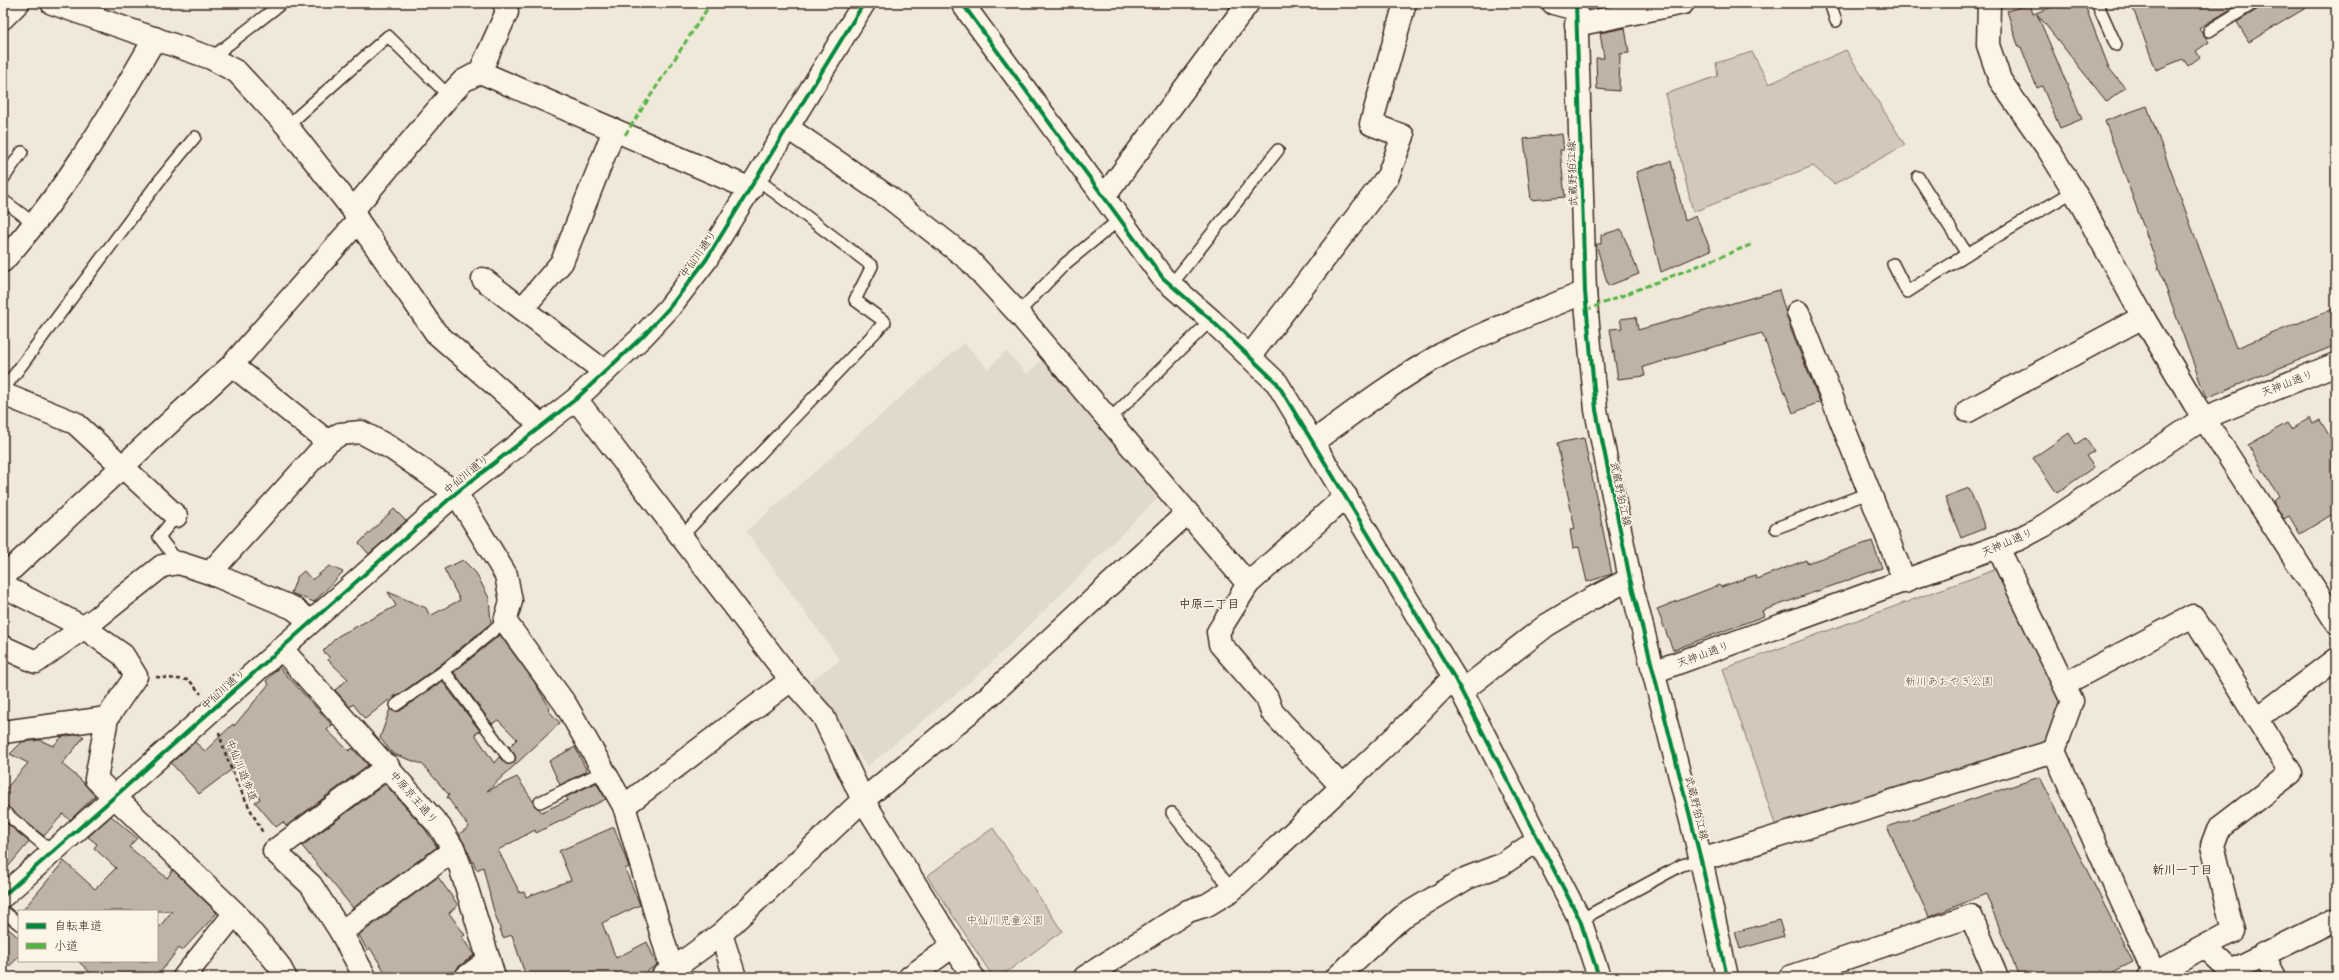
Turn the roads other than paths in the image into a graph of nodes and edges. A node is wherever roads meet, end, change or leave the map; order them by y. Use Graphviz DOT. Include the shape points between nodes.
graph roads {
  1 [pos="18,3"];
  2 [pos="52,3"];
  3 [pos="282,3"];
  4 [pos="504,3"];
  5 [pos="864,3"];
  6 [pos="962,3"];
  7 [pos="1248,3"];
  8 [pos="1405,3"];
  9 [pos="1553,3"];
  10 [pos="1683,3"];
  11 [pos="1830,3"];
  12 [pos="2097,3"];
  13 [pos="2254,3"];
  14 [pos="1993,4"];
  15 [pos="1576,13"];
  16 [pos="3,18"];
  17 [pos="1836,21"];
  18 [pos="2209,31"];
  19 [pos="155,38"];
  20 [pos="2116,45"];
  21 [pos="211,58"];
  22 [pos="480,72"];
  23 [pos="449,96"];
  24 [pos="287,126"];
  25 [pos="788,128"];
  26 [pos="614,130"];
  27 [pos="195,137"];
  28 [pos="1278,150"];
  29 [pos="22,152"];
  30 [pos="1918,177"];
  31 [pos="3,179"];
  32 [pos="754,184"];
  33 [pos="2074,191"];
  34 [pos="1104,197"];
  35 [pos="3,200"];
  36 [pos="356,216"];
  37 [pos="1120,219"];
  38 [pos="36,225"];
  39 [pos="1967,254"];
  40 [pos="3,261"];
  41 [pos="1893,264"];
  42 [pos="483,280"];
  43 [pos="1171,285"];
  44 [pos="1585,292"];
  45 [pos="523,308"];
  46 [pos="1798,312"];
  47 [pos="1018,313"];
  48 [pos="2143,317"];
  49 [pos="1210,320"];
  50 [pos="1250,356"];
  51 [pos="232,364"];
  52 [pos="2336,364"];
  53 [pos="605,372"];
  54 [pos="3,390"];
  55 [pos="3,394"];
  56 [pos="576,399"];
  57 [pos="1968,411"];
  58 [pos="2204,418"];
  59 [pos="1109,420"];
  60 [pos="542,426"];
  61 [pos="328,442"];
  62 [pos="1313,442"];
  63 [pos="122,467"];
  64 [pos="1871,492"];
  65 [pos="456,493"];
  66 [pos="1346,496"];
  67 [pos="1187,513"];
  68 [pos="176,516"];
  69 [pos="1776,528"];
  70 [pos="681,537"];
  71 [pos="1998,548"];
  72 [pos="179,563"];
  73 [pos="210,573"];
  74 [pos="3,577"];
  75 [pos="1630,579"];
  76 [pos="1905,582"];
  77 [pos="1248,584"];
  78 [pos="3,586"];
  79 [pos="310,621"];
  80 [pos="504,621"];
  81 [pos="2336,622"];
  82 [pos="83,627"];
  83 [pos="3,647"];
  84 [pos="281,648"];
  85 [pos="2336,659"];
  86 [pos="444,671"];
  87 [pos="1654,672"];
  88 [pos="791,680"];
  89 [pos="1458,684"];
  90 [pos="2064,684"];
  91 [pos="396,705"];
  92 [pos="107,718"];
  93 [pos="2257,719"];
  94 [pos="3,732"];
  95 [pos="2054,751"];
  96 [pos="509,758"];
  97 [pos="388,766"];
  98 [pos="604,771"];
  99 [pos="1342,787"];
  100 [pos="114,798"];
  101 [pos="863,800"];
  102 [pos="540,802"];
  103 [pos="624,806"];
  104 [pos="3,811"];
  105 [pos="1172,813"];
  106 [pos="1538,840"];
  107 [pos="454,850"];
  108 [pos="52,852"];
  109 [pos="1701,860"];
  110 [pos="1232,890"];
  111 [pos="3,896"];
  112 [pos="3,911"];
  113 [pos="235,913"];
  114 [pos="2336,919"];
  115 [pos="1580,920"];
  116 [pos="18,923"];
  117 [pos="341,932"];
  118 [pos="722,934"];
  119 [pos="953,946"];
  120 [pos="2205,947"];
  121 [pos="2262,954"];
  122 [pos="491,969"];
  123 [pos="667,974"];
  124 [pos="2151,975"];
  125 [pos="184,977"];
  126 [pos="285,977"];
  127 [pos="365,977"];
  128 [pos="466,977"];
  129 [pos="736,977"];
  130 [pos="910,977"];
  131 [pos="973,977"];
  132 [pos="1085,977"];
  133 [pos="1337,977"];
  134 [pos="1599,977"];
  135 [pos="1726,977"];
  136 [pos="1790,977"];
  137 [pos="1997,977"];
  138 [pos="2275,977"];
  1 -- 16 [label="street"];
  2 -- 19 [label="street"];
  3 -- 21 [label="lane"];
  4 -- 22 [label="street" via="507,12"];
  5 -- 25 [label="street, 中仙川通り"];
  6 -- 34 [label="street"];
  7 -- 34 [label="street"];
  8 -- 50 [label="street" via="1371,124 1403,136 1388,176"];
  9 -- 15 [label="street"];
  10 -- 15 [label="street"];
  11 -- 17 [label="lane"];
  12 -- 20 [label="lane"];
  13 -- 18 [label="lane"];
  14 -- 33 [label="street" via="1988,45 2000,80"];
  15 -- 44 [label="street, 武蔵野狛江線"];
  19 -- 21 [label="street"];
  19 -- 38 [label="street" via="88,149"];
  21 -- 24 [label="street" via="237,72"];
  22 -- 23 [label="street" via="463,81"];
  22 -- 26 [label="street"];
  23 -- 24 [label="lane" via="388,36"];
  23 -- 36 [label="street"];
  24 -- 36 [label="street"];
  25 -- 32 [label="street, 中仙川通り"];
  25 -- 47 [label="street" via="890,198 968,260"];
  26 -- 32 [label="street"];
  26 -- 45 [label="street" via="562,262"];
  27 -- 54 [label="lane"];
  28 -- 43 [label="lane"];
  29 -- 31 [label="lane"];
  30 -- 39 [label="lane"];
  32 -- 53 [label="street, 中仙川通り" via="706,260 669,308"];
  32 -- 70 [label="lane" via="872,266 855,300 885,322"];
  33 -- 39 [label="lane"];
  33 -- 48 [label="street"];
  34 -- 37 [label="street"];
  35 -- 38 [label="lane"];
  36 -- 51 [label="street"];
  36 -- 60 [label="street" via="436,333"];
  37 -- 43 [label="street" via="1163,278"];
  37 -- 47 [label="lane" via="1065,264"];
  38 -- 40 [label="street"];
  39 -- 41 [label="lane" via="1907,292"];
  42 -- 45 [label="street"];
  43 -- 49 [label="street"];
  44 -- 62 [label="street" via="1492,330 1442,355 1391,386"];
  44 -- 75 [label="street, 武蔵野狛江線" via="1596,410"];
  45 -- 53 [label="street"];
  46 -- 64 [label="street"];
  47 -- 59 [label="street"];
  48 -- 57 [label="street"];
  48 -- 58 [label="street"];
  49 -- 50 [label="street"];
  49 -- 59 [label="lane"];
  50 -- 62 [label="street" via="1277,383"];
  51 -- 61 [label="street"];
  51 -- 63 [label="street"];
  52 -- 58 [label="street, 天神山通り"];
  53 -- 56 [label="street, 中仙川通り"];
  55 -- 63 [label="street" via="75,423"];
  56 -- 60 [label="street, 中仙川通り"];
  56 -- 70 [label="street"];
  58 -- 71 [label="street, 天神山通り" via="2046,525"];
  58 -- 81 [label="street"];
  59 -- 67 [label="street"];
  60 -- 65 [label="street, 中仙川通り"];
  61 -- 65 [label="street" via="340,434 361,432 391,448"];
  61 -- 73 [label="street"];
  62 -- 66 [label="street"];
  63 -- 68 [label="street"];
  63 -- 74 [label="street"];
  64 -- 69 [label="lane"];
  64 -- 76 [label="street"];
  65 -- 79 [label="street, 中仙川通り"];
  65 -- 80 [label="street" via="506,575 511,601"];
  66 -- 77 [label="street"];
  66 -- 89 [label="street"];
  67 -- 77 [label="street"];
  67 -- 101 [label="street" via="987,698"];
  68 -- 72 [label="lane" via="159,538"];
  70 -- 88 [label="street"];
  71 -- 76 [label="street, 天神山通り"];
  71 -- 90 [label="street"];
  72 -- 73 [label="street"];
  72 -- 82 [label="street" via="162,566 98,618"];
  73 -- 79 [label="street" via="293,608"];
  75 -- 87 [label="street, 武蔵野狛江線"];
  75 -- 89 [label="street" via="1547,625"];
  76 -- 87 [label="street, 天神山通り"];
  77 -- 99 [label="street" via="1218,632 1220,644 1267,698 1272,712"];
  78 -- 82 [label="street"];
  79 -- 84 [label="street, 中仙川通り"];
  80 -- 86 [label="lane"];
  80 -- 98 [label="street" via="566,705"];
  82 -- 83 [label="street" via="36,662"];
  82 -- 92 [label="street" via="123,655 136,676"];
  84 -- 97 [label="street, 中原京王通り"];
  84 -- 100 [label="street, 中仙川通り"];
  85 -- 93 [label="street"];
  86 -- 91 [label="lane"];
  86 -- 96 [label="lane"];
  87 -- 109 [label="street, 武蔵野狛江線"];
  88 -- 101 [label="street" via="823,716"];
  88 -- 103 [label="street"];
  89 -- 99 [label="street" via="1398,734"];
  89 -- 106 [label="street"];
  90 -- 93 [label="street" via="2193,616"];
  90 -- 95 [label="street" via="2072,701"];
  92 -- 94 [label="street"];
  92 -- 100 [label="street" via="96,779"];
  93 -- 120 [label="street" via="2291,773 2218,829 2212,845 2233,931"];
  95 -- 109 [label="street"];
  95 -- 124 [label="street"];
  97 -- 107 [label="street, 中原京王通り" via="440,827"];
  97 -- 117 [label="street" via="274,851 311,885"];
  98 -- 102 [label="lane"];
  98 -- 103 [label="street"];
  99 -- 110 [label="street"];
  100 -- 108 [label="street, 中仙川通り"];
  100 -- 113 [label="street"];
  101 -- 118 [label="street"];
  101 -- 119 [label="street"];
  103 -- 123 [label="street"];
  104 -- 108 [label="lane"];
  105 -- 110 [label="lane"];
  106 -- 115 [label="street"];
  106 -- 133 [label="street" via="1501,865 1468,878 1402,917"];
  107 -- 117 [label="street"];
  107 -- 122 [label="street, 中原京王通り"];
  108 -- 111 [label="street, 中仙川通り"];
  109 -- 115 [label="lane" via="1682,865"];
  109 -- 135 [label="street, 武蔵野狛江線"];
  110 -- 132 [label="street" via="1208,905 1188,910"];
  112 -- 116 [label="lane"];
  113 -- 125 [label="street"];
  113 -- 126 [label="street" via="278,964"];
  114 -- 121 [label="street"];
  115 -- 134 [label="street"];
  117 -- 127 [label="street"];
  118 -- 123 [label="street"];
  118 -- 129 [label="street"];
  119 -- 130 [label="street"];
  119 -- 131 [label="street"];
  120 -- 121 [label="street" via="2231,971"];
  120 -- 124 [label="street"];
  121 -- 138 [label="street"];
  122 -- 128 [label="street"];
  136 -- 137 [label="street" via="1971,916"];
}
